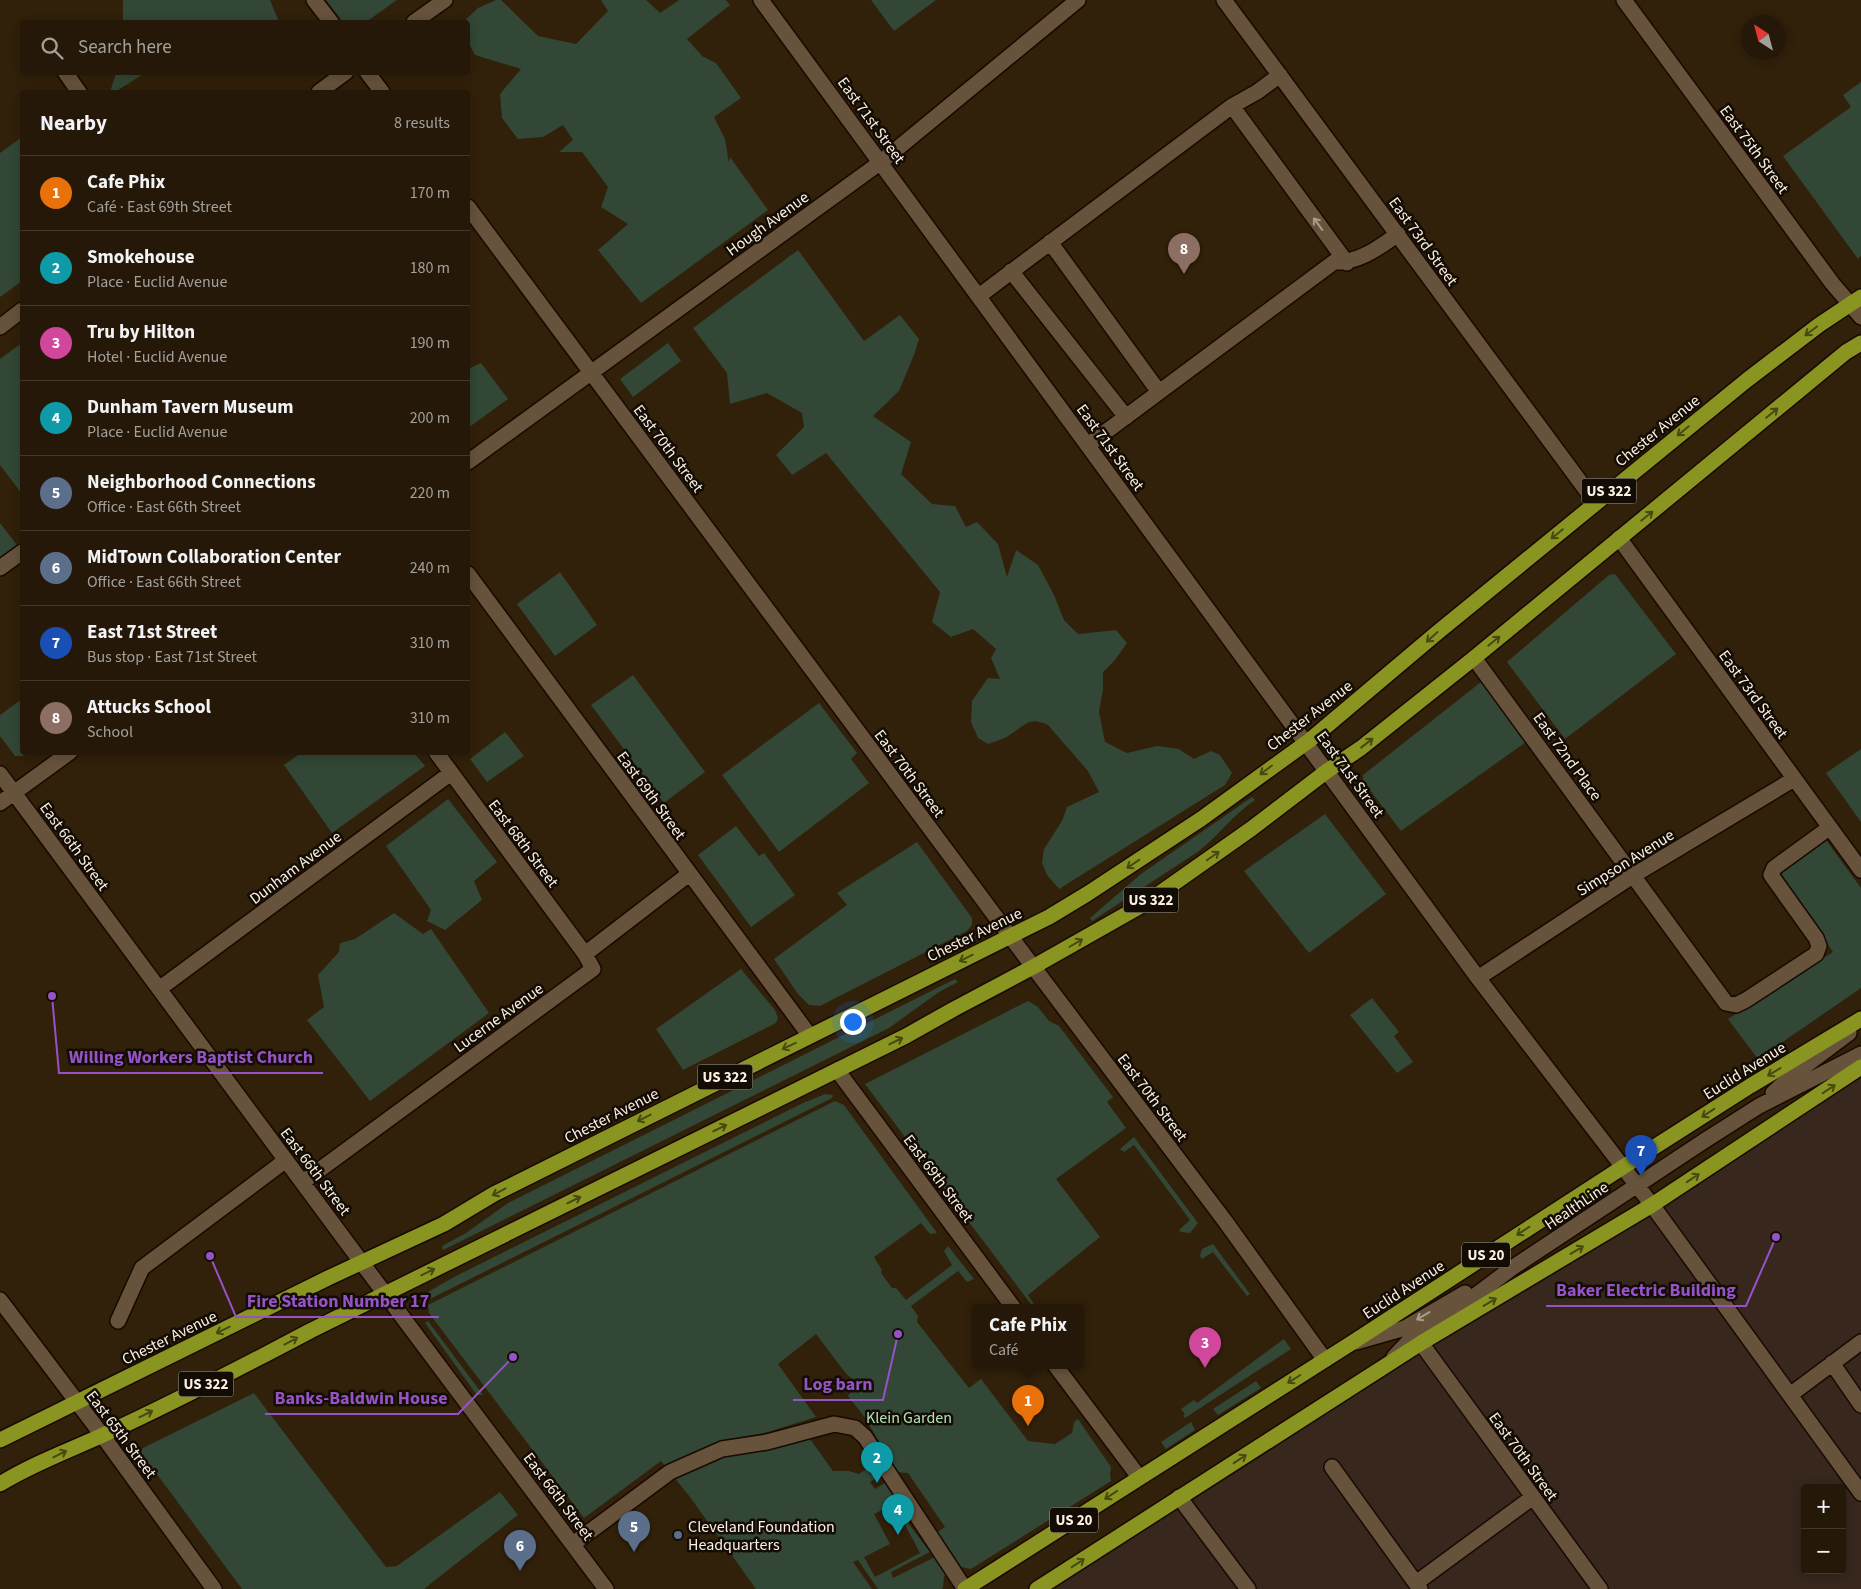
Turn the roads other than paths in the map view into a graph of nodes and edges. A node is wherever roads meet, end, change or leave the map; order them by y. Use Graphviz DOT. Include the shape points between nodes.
graph roads {
  1 [pos="314,0"];
  2 [pos="445,0"];
  3 [pos="761,0"];
  4 [pos="1078,0"];
  5 [pos="1624,0"];
  6 [pos="1228,1"];
  7 [pos="329,20"];
  8 [pos="417,20"];
  9 [pos="67,75"];
  10 [pos="342,75"];
  11 [pos="369,75"];
  12 [pos="1280,75"];
  13 [pos="78,90"];
  14 [pos="322,90"];
  15 [pos="380,90"];
  16 [pos="1232,106"];
  17 [pos="881,162"];
  18 [pos="470,210"];
  19 [pos="1398,234"];
  20 [pos="1050,242"];
  21 [pos="1347,263"];
  22 [pos="1011,271"];
  23 [pos="978,296"];
  24 [pos="1856,301"];
  25 [pos="20,312"];
  26 [pos="1861,317"];
  27 [pos="0,327"];
  28 [pos="1861,343"];
  29 [pos="591,372"];
  30 [pos="1159,392"];
  31 [pos="1126,417"];
  32 [pos="1088,445"];
  33 [pos="470,461"];
  34 [pos="1595,502"];
  35 [pos="1619,538"];
  36 [pos="20,553"];
  37 [pos="0,568"];
  38 [pos="470,577"];
  39 [pos="1474,658"];
  40 [pos="1306,742"];
  41 [pos="66,755"];
  42 [pos="438,755"];
  43 [pos="1327,770"];
  44 [pos="451,773"];
  45 [pos="0,774"];
  46 [pos="1794,779"];
  47 [pos="14,792"];
  48 [pos="0,803"];
  49 [pos="1829,828"];
  50 [pos="1861,870"];
  51 [pos="689,874"];
  52 [pos="1634,875"];
  53 [pos="1010,936"];
  54 [pos="585,954"];
  55 [pos="1034,967"];
  56 [pos="1478,978"];
  57 [pos="159,989"];
  58 [pos="1861,1020"];
  59 [pos="1861,1024"];
  60 [pos="810,1036"];
  61 [pos="1861,1054"];
  62 [pos="1861,1067"];
  63 [pos="837,1070"];
  64 [pos="1759,1106"];
  65 [pos="286,1160"];
  66 [pos="1623,1167"];
  67 [pos="302,1182"];
  68 [pos="1637,1185"];
  69 [pos="1652,1205"];
  70 [pos="362,1264"];
  71 [pos="1512,1268"];
  72 [pos="385,1294"];
  73 [pos="0,1300"];
  74 [pos="1010,1304"];
  75 [pos="118,1320"];
  76 [pos="1861,1342"];
  77 [pos="1421,1343"];
  78 [pos="1350,1344"];
  79 [pos="1325,1360"];
  80 [pos="1832,1363"];
  81 [pos="1388,1364"];
  82 [pos="1058,1369"];
  83 [pos="1790,1395"];
  84 [pos="77,1402"];
  85 [pos="1861,1405"];
  86 [pos="102,1435"];
  87 [pos="0,1440"];
  88 [pos="1332,1467"];
  89 [pos="1140,1477"];
  90 [pos="0,1484"];
  91 [pos="1861,1493"];
  92 [pos="1180,1497"];
  93 [pos="1533,1497"];
  94 [pos="573,1544"];
  95 [pos="1418,1586"];
  96 [pos="214,1589"];
  97 [pos="606,1589"];
  98 [pos="965,1589"];
  99 [pos="1037,1589"];
  100 [pos="1248,1589"];
  101 [pos="1600,1589"];
  1 -- 7 [label="street"];
  2 -- 8 [label="street"];
  3 -- 17 [label="street, East 71st Street"];
  4 -- 17 [label="street, Hough Avenue"];
  5 -- 24 [label="street, East 75th Street" via="1832,283"];
  6 -- 12 [label="street, East 73rd Street"];
  9 -- 13 [label="street"];
  10 -- 14 [label="street"];
  11 -- 15 [label="street"];
  12 -- 16 [label="street"];
  12 -- 19 [label="street, East 73rd Street"];
  16 -- 20 [label="street"];
  21 -- 16 [label="street, one-way"];
  17 -- 23 [label="street, East 71st Street"];
  17 -- 29 [label="street, Hough Avenue"];
  18 -- 29 [label="street, East 70th Street"];
  19 -- 21 [label="street" via="1374,251"];
  19 -- 34 [label="street, East 73rd Street"];
  20 -- 22 [label="street"];
  20 -- 30 [label="street"];
  21 -- 30 [label="street" via="1334,262"];
  22 -- 23 [label="street"];
  22 -- 31 [label="street"];
  23 -- 32 [label="street, East 71st Street"];
  24 -- 26 [label="street, East 75th Street"];
  24 -- 34 [label="main road, Chester Avenue / US 322, one-way" via="1746,380"];
  25 -- 27 [label="street"];
  35 -- 28 [label="main road, US 322, one-way" via="1838,358"];
  29 -- 33 [label="street, Hough Avenue"];
  29 -- 53 [label="street, East 70th Street"];
  30 -- 31 [label="street"];
  31 -- 32 [label="street"];
  32 -- 40 [label="street, East 71st Street"];
  34 -- 40 [label="main road, Chester Avenue / US 322, one-way"];
  39 -- 35 [label="main road, US 322, one-way"];
  35 -- 46 [label="street, East 73rd Street"];
  36 -- 37 [label="street"];
  38 -- 51 [label="street, East 69th Street"];
  43 -- 39 [label="main road, US 322, one-way" via="1361,748"];
  39 -- 52 [label="street, East 72nd Place"];
  40 -- 43 [label="street, East 71st Street"];
  40 -- 53 [label="main road, Chester Avenue / US 322, one-way" via="1117,875 1049,917"];
  41 -- 47 [label="street"];
  42 -- 44 [label="street, East 68th Street"];
  55 -- 43 [label="main road, US 322, one-way" via="1146,904"];
  43 -- 56 [label="street, East 71st Street"];
  44 -- 54 [label="street, East 68th Street"];
  44 -- 57 [label="street, Dunham Avenue"];
  45 -- 47 [label="street, East 66th Street"];
  46 -- 49 [label="street, East 73rd Street"];
  46 -- 52 [label="street, Simpson Avenue"];
  47 -- 48 [label="street"];
  47 -- 57 [label="street, East 66th Street"];
  49 -- 50 [label="street, East 73rd Street"];
  49 -- 52 [label="street, East 72nd Place" via="1774,868 1771,875 1816,938 1819,946 1816,954 1736,1005 1726,1003"];
  51 -- 54 [label="street"];
  51 -- 60 [label="street, East 69th Street"];
  52 -- 56 [label="street, Simpson Avenue"];
  53 -- 55 [label="street, East 70th Street"];
  53 -- 60 [label="main road, Chester Avenue / US 322, one-way"];
  54 -- 67 [label="street, Lucerne Avenue" via="594,969"];
  63 -- 55 [label="main road, US 322, one-way"];
  55 -- 79 [label="street, East 70th Street"];
  56 -- 66 [label="street, East 71st Street"];
  57 -- 65 [label="street, East 66th Street"];
  58 -- 66 [label="main road, Euclid Avenue / US 20, one-way"];
  59 -- 64 [label="street, HealthLine" via="1789,1078"];
  60 -- 70 [label="main road, Chester Avenue / US 322, one-way" via="494,1194 444,1224"];
  61 -- 64 [label="street, HealthLine"];
  69 -- 62 [label="main road, US 20, one-way"];
  72 -- 63 [label="main road, US 322, one-way"];
  63 -- 74 [label="street, East 69th Street"];
  64 -- 68 [label="street, HealthLine"];
  65 -- 67 [label="street, East 66th Street"];
  65 -- 75 [label="street" via="142,1268"];
  66 -- 68 [label="street, East 71st Street"];
  66 -- 78 [label="main road, Euclid Avenue / US 20, one-way"];
  67 -- 70 [label="street, East 66th Street"];
  68 -- 69 [label="street, East 71st Street"];
  68 -- 71 [label="street, HealthLine"];
  77 -- 69 [label="main road, US 20, one-way"];
  69 -- 83 [label="street, East 71st Street"];
  70 -- 72 [label="street, East 66th Street"];
  70 -- 84 [label="main road, Chester Avenue / US 322, one-way"];
  71 -- 78 [label="street, HealthLine, one-way" via="1405,1328"];
  71 -- 81 [label="street, HealthLine" via="1414,1337"];
  86 -- 72 [label="main road, US 322, one-way"];
  72 -- 94 [label="street, East 66th Street"];
  73 -- 84 [label="street, East 65th Street"];
  76 -- 80 [label="street"];
  77 -- 81 [label="main road, US 20"];
  77 -- 93 [label="street, East 70th Street"];
  78 -- 79 [label="main road, Euclid Avenue / US 20"];
  79 -- 89 [label="main road, Euclid Avenue / US 20, one-way"];
  80 -- 83 [label="street"];
  80 -- 85 [label="street"];
  92 -- 81 [label="main road, US 20, one-way"];
  82 -- 89 [label="street"];
  83 -- 91 [label="street, East 71st Street"];
  84 -- 86 [label="street, East 65th Street"];
  84 -- 87 [label="main road, Chester Avenue / US 322"];
  90 -- 86 [label="main road, US 322, one-way"];
  86 -- 96 [label="street, East 65th Street"];
  88 -- 95 [label="street"];
  89 -- 98 [label="main road, Euclid Avenue / US 20, one-way"];
  99 -- 92 [label="main road, US 20, one-way"];
  92 -- 100 [label="street"];
  93 -- 95 [label="street"];
  93 -- 101 [label="street, East 70th Street"];
  94 -- 97 [label="street, East 66th Street"];
  94 -- 98 [label="street" via="670,1472 699,1458 722,1448 767,1442 821,1426 843,1424 855,1428 865,1437"];
}
